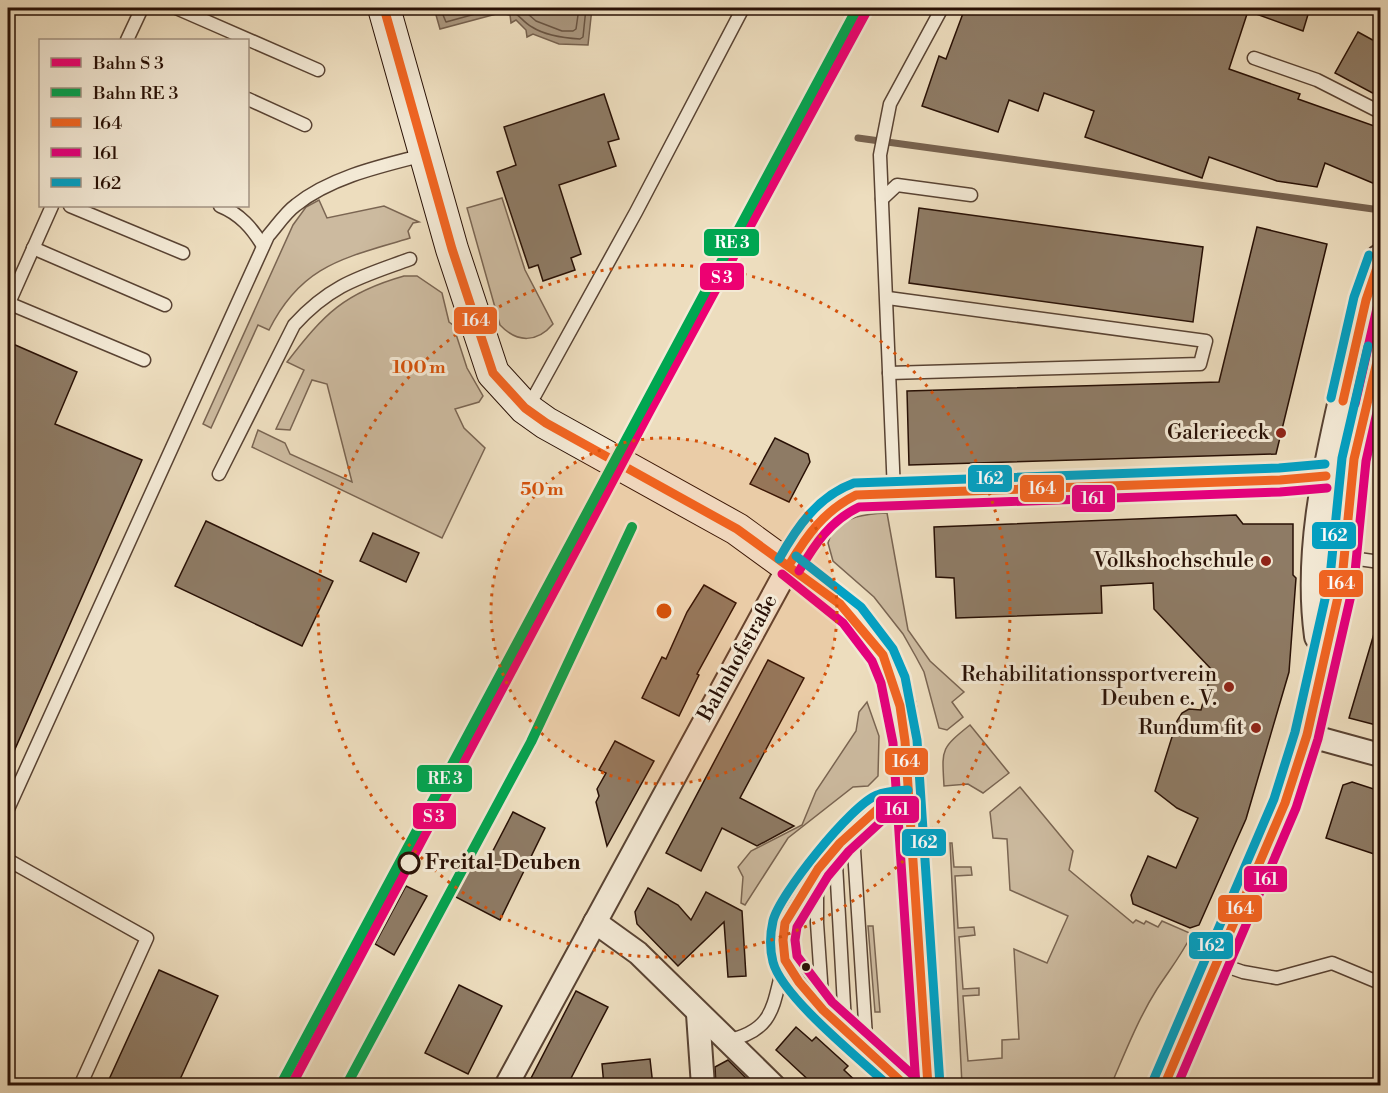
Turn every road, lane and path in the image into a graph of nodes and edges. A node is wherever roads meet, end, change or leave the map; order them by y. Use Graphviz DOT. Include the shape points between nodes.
graph roads {
  1 [pos="142,8"];
  2 [pos="176,8"];
  3 [pos="384,8"];
  4 [pos="743,8"];
  5 [pos="942,8"];
  6 [pos="127,39"];
  7 [pos="247,39"];
  8 [pos="249,40"];
  9 [pos="1254,58"];
  10 [pos="318,70"];
  11 [pos="249,99"];
  12 [pos="1380,112"];
  13 [pos="305,125"];
  14 [pos="425,155"];
  15 [pos="971,195"];
  16 [pos="882,199"];
  17 [pos="52,207"];
  18 [pos="72,207"];
  19 [pos="222,207"];
  20 [pos="263,246"];
  21 [pos="33,248"];
  22 [pos="183,253"];
  23 [pos="410,259"];
  24 [pos="1380,259"];
  25 [pos="888,298"];
  26 [pos="8,304"];
  27 [pos="165,305"];
  28 [pos="1380,349"];
  29 [pos="144,360"];
  30 [pos="889,373"];
  31 [pos="525,408"];
  32 [pos="219,474"];
  33 [pos="1338,479"];
  34 [pos="894,492"];
  35 [pos="1343,557"];
  36 [pos="1380,562"];
  37 [pos="789,565"];
  38 [pos="1323,658"];
  39 [pos="1307,735"];
  40 [pos="1380,755"];
  41 [pos="910,802"];
  42 [pos="8,809"];
  43 [pos="861,824"];
  44 [pos="840,843"];
  45 [pos="8,860"];
  46 [pos="818,869"];
  47 [pos="595,922"];
  48 [pos="785,960"];
  49 [pos="1217,963"];
  50 [pos="1380,984"];
  51 [pos="823,1010"];
  52 [pos="698,1014"];
  53 [pos="852,1036"];
  54 [pos="726,1041"];
  55 [pos="870,1054"];
  56 [pos="80,1086"];
  57 [pos="506,1086"];
  58 [pos="703,1086"];
  59 [pos="774,1086"];
  60 [pos="907,1086"];
  61 [pos="928,1086"];
  62 [pos="1164,1086"];
  1 -- 6 [label="lane"];
  2 -- 7 [label="lane"];
  3 -- 14 [label="main road"];
  4 -- 31 [label="lane" via="636,212"];
  5 -- 16 [label="lane" via="890,104 880,155"];
  8 -- 10 [label="lane"];
  9 -- 12 [label="lane" via="1317,80"];
  11 -- 13 [label="lane"];
  14 -- 20 [label="lane" via="378,167 315,192 294,206"];
  14 -- 31 [label="main road" via="493,373"];
  15 -- 16 [label="lane" via="897,185"];
  16 -- 25 [label="lane"];
  17 -- 21 [label="lane"];
  18 -- 22 [label="lane"];
  19 -- 20 [label="lane" via="250,226"];
  20 -- 42 [label="lane"];
  21 -- 26 [label="lane"];
  21 -- 27 [label="lane"];
  23 -- 32 [label="lane" via="340,285 309,308 294,325"];
  24 -- 33 [label="street" via="1366,300"];
  25 -- 30 [label="lane"];
  25 -- 30 [label="lane" via="1206,341 1200,364"];
  26 -- 29 [label="lane"];
  28 -- 33 [label="street"];
  30 -- 34 [label="lane"];
  31 -- 37 [label="main road" via="552,427 702,508"];
  33 -- 34 [label="street, Bahnhofstraße"];
  33 -- 35 [label="street"];
  33 -- 38 [label="street" via="1319,530 1316,610"];
  34 -- 37 [label="street, Bahnhofstraße" via="855,495 826,511"];
  35 -- 36 [label="lane"];
  35 -- 38 [label="street" via="1342,579"];
  37 -- 41 [label="main road" via="852,615 883,655 900,706"];
  37 -- 47 [label="street, Bahnhofstraße"];
  38 -- 39 [label="street"];
  39 -- 40 [label="street"];
  39 -- 49 [label="street" via="1285,803"];
  41 -- 43 [label="lane" via="881,806"];
  41 -- 61 [label="main road"];
  43 -- 44 [label="lane"];
  43 -- 55 [label="lane" via="854,850"];
  44 -- 46 [label="lane"];
  44 -- 53 [label="lane" via="836,864 845,1023"];
  45 -- 56 [label="lane" via="147,938"];
  46 -- 48 [label="lane" via="786,922"];
  46 -- 51 [label="lane"];
  47 -- 52 [label="street" via="638,953"];
  47 -- 57 [label="street, Bahnhofstraße"];
  48 -- 51 [label="lane"];
  48 -- 54 [label="lane" via="768,1019 749,1035"];
  49 -- 50 [label="lane" via="1277,978 1332,963"];
  49 -- 62 [label="street"];
  51 -- 53 [label="lane"];
  52 -- 54 [label="street"];
  52 -- 58 [label="street"];
  53 -- 55 [label="lane"];
  54 -- 59 [label="street"];
  55 -- 60 [label="lane"];
}
